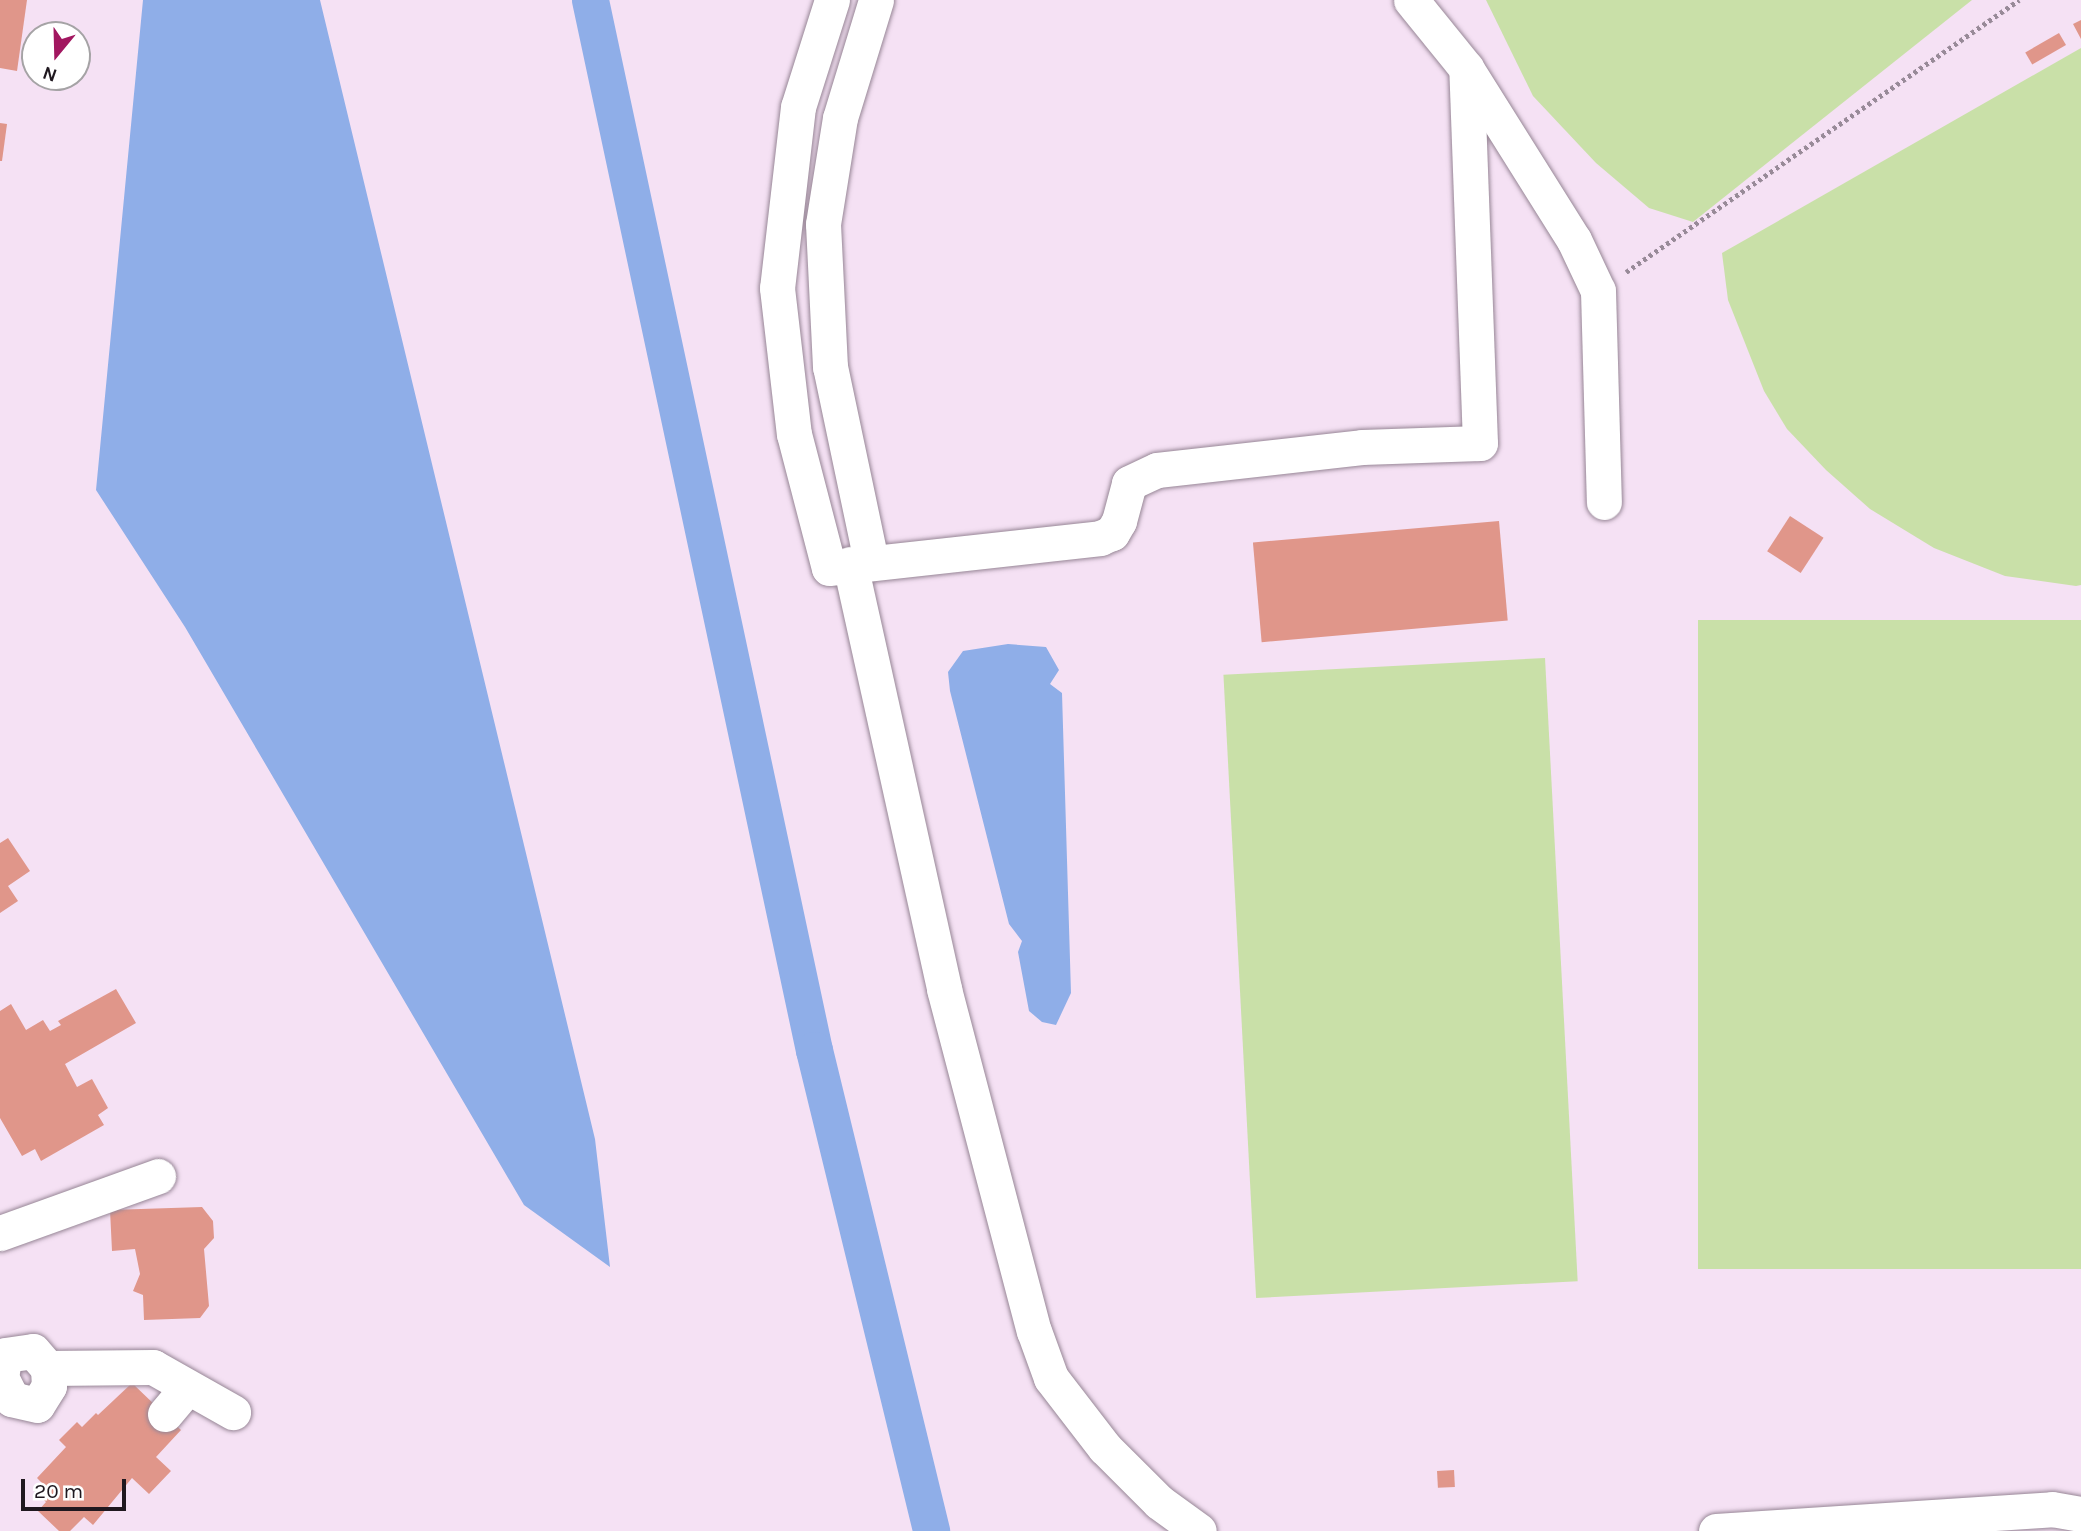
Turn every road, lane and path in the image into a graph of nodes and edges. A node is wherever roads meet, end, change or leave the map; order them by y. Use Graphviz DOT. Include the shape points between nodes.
graph roads {
  1 [pos="832,0"];
  2 [pos="876,0"];
  3 [pos="1411,0"];
  4 [pos="2020,0"];
  5 [pos="1466,68"];
  6 [pos="1598,291"];
  7 [pos="1604,502"];
  8 [pos="850,564"];
  9 [pos="158,1176"];
  10 [pos="0,1233"];
  11 [pos="2,1352"];
  12 [pos="188,1387"];
  13 [pos="233,1412"];
  14 [pos="165,1414"];
  15 [pos="2081,1514"];
  16 [pos="1199,1531"];
  17 [pos="1716,1531"];
  1 -- 8 [label="street" via="798,107 777,288 794,434"];
  2 -- 8 [label="street" via="840,118 823,224 830,367"];
  3 -- 5 [label="street"];
  4 -- 6 [label="path"];
  5 -- 6 [label="street" via="1574,240"];
  5 -- 8 [label="street" via="1480,443 1362,447 1157,470 1129,483 1119,521 1112,533 1100,538"];
  6 -- 7 [label="street"];
  8 -- 16 [label="street" via="944,989 1051,1378 1105,1448 1159,1502"];
  9 -- 10 [label="street"];
  11 -- 12 [label="street" via="1,1377 12,1399 37,1405 49,1386 48,1368 153,1367"];
  12 -- 13 [label="street"];
  12 -- 14 [label="street"];
  15 -- 17 [label="street" via="2052,1509"];
}
